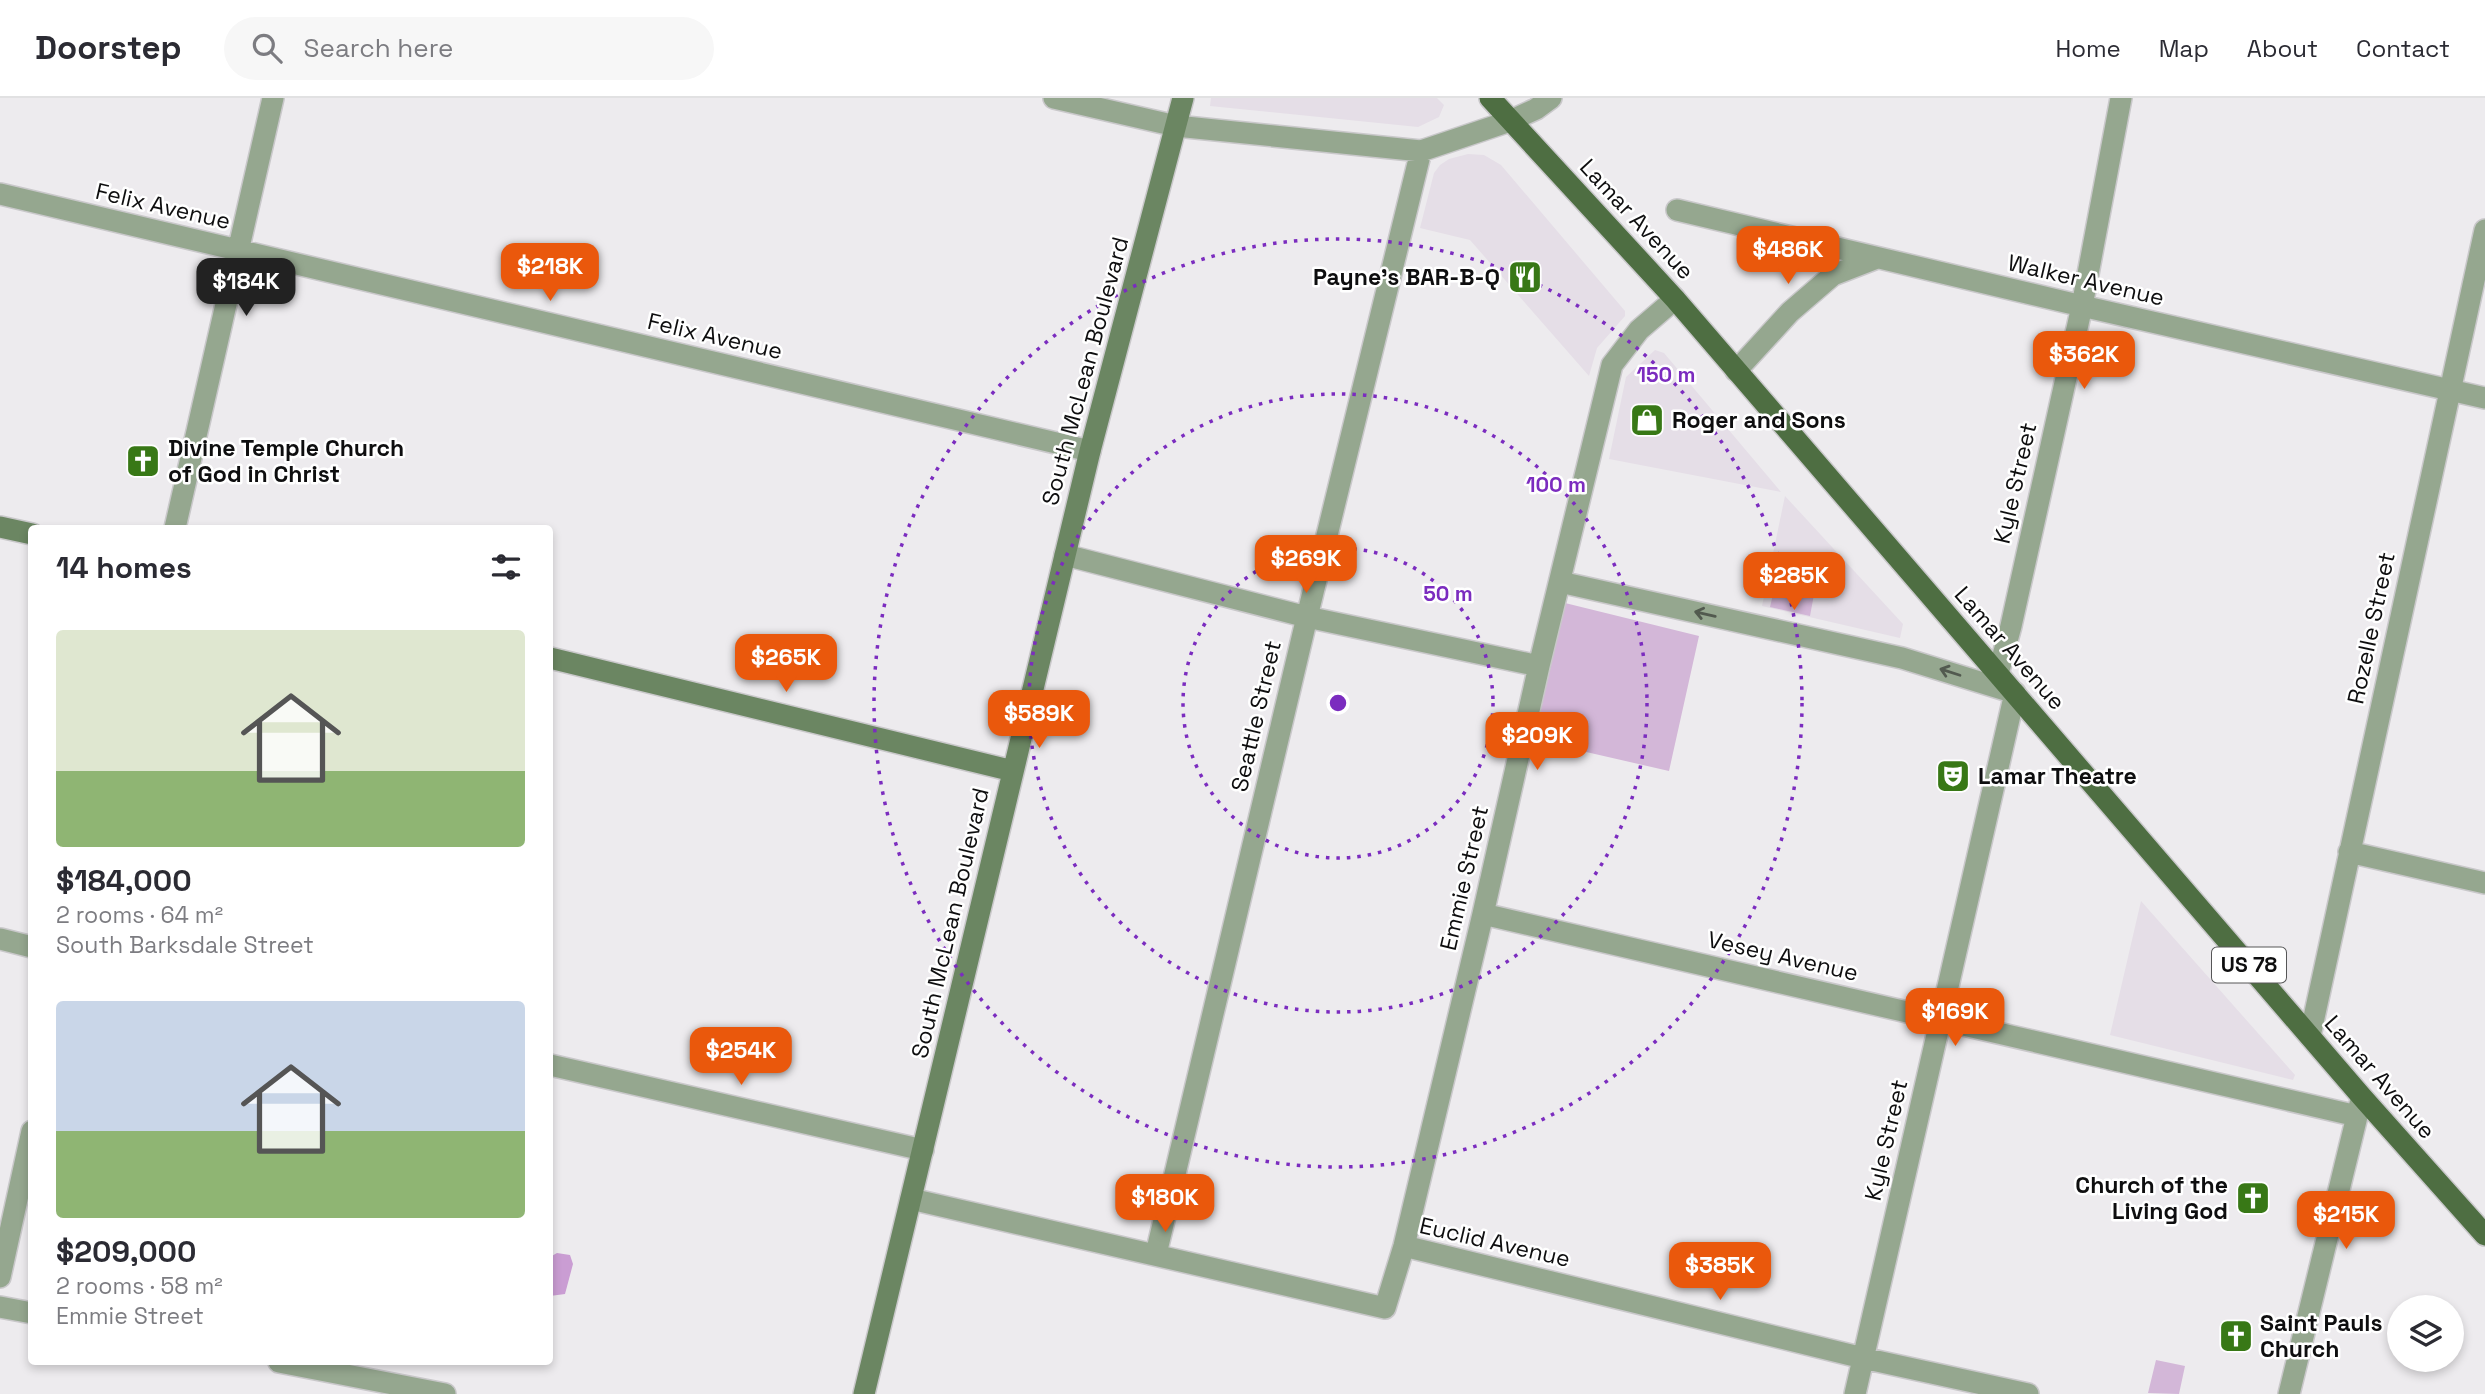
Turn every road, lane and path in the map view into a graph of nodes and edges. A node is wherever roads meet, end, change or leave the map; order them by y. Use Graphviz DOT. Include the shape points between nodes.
graph roads {
  1 [pos="273,98"];
  2 [pos="1054,98"];
  3 [pos="1183,98"];
  4 [pos="1490,98"];
  5 [pos="1550,98"];
  6 [pos="2121,98"];
  7 [pos="1510,121"];
  8 [pos="1176,126"];
  9 [pos="1421,151"];
  10 [pos="0,194"];
  11 [pos="1676,210"];
  12 [pos="2485,230"];
  13 [pos="240,251"];
  14 [pos="1877,258"];
  15 [pos="1675,299"];
  16 [pos="2082,306"];
  17 [pos="1736,371"];
  18 [pos="2450,390"];
  19 [pos="2485,398"];
  20 [pos="1090,451"];
  21 [pos="176,525"];
  22 [pos="0,527"];
  23 [pos="28,533"];
  24 [pos="1065,555"];
  25 [pos="1560,582"];
  26 [pos="1307,617"];
  27 [pos="553,659"];
  28 [pos="1539,666"];
  29 [pos="1998,674"];
  30 [pos="2015,693"];
  31 [pos="1013,771"];
  32 [pos="2349,852"];
  33 [pos="2485,883"];
  34 [pos="1483,914"];
  35 [pos="0,939"];
  36 [pos="28,946"];
  37 [pos="1940,1019"];
  38 [pos="2309,1036"];
  39 [pos="553,1066"];
  40 [pos="2360,1107"];
  41 [pos="28,1149"];
  42 [pos="923,1150"];
  43 [pos="911,1199"];
  44 [pos="2485,1235"];
  45 [pos="1404,1246"];
  46 [pos="1156,1254"];
  47 [pos="0,1277"];
  48 [pos="0,1307"];
  49 [pos="28,1312"];
  50 [pos="1863,1358"];
  51 [pos="295,1365"];
  52 [pos="445,1394"];
  53 [pos="864,1394"];
  54 [pos="1855,1394"];
  55 [pos="2028,1394"];
  56 [pos="2289,1394"];
  1 -- 13 [label="street"];
  2 -- 8 [label="street"];
  3 -- 8 [label="main road, South McLean Boulevard"];
  4 -- 7 [label="main road, Lamar Avenue / US 78"];
  5 -- 7 [label="street"];
  6 -- 16 [label="street, Kyle Street"];
  7 -- 9 [label="street"];
  7 -- 15 [label="main road, Lamar Avenue / US 78"];
  8 -- 9 [label="street"];
  8 -- 20 [label="main road, South McLean Boulevard"];
  9 -- 26 [label="street, Seattle Street"];
  10 -- 13 [label="street, Felix Avenue"];
  11 -- 14 [label="street, Walker Avenue"];
  12 -- 18 [label="street, Rozelle Street"];
  13 -- 20 [label="street, Felix Avenue"];
  13 -- 21 [label="street"];
  14 -- 16 [label="street, Walker Avenue"];
  14 -- 17 [label="street" via="1833,275 1790,312"];
  15 -- 17 [label="main road, Lamar Avenue / US 78"];
  15 -- 25 [label="street, Emmie Street" via="1639,330 1612,365"];
  16 -- 18 [label="street, Walker Avenue"];
  16 -- 29 [label="street, Kyle Street"];
  17 -- 29 [label="main road, Lamar Avenue / US 78"];
  18 -- 19 [label="street, Walker Avenue"];
  18 -- 32 [label="street, Rozelle Street"];
  20 -- 24 [label="main road, South McLean Boulevard"];
  22 -- 23 [label="main road"];
  24 -- 26 [label="street"];
  24 -- 31 [label="main road, South McLean Boulevard"];
  25 -- 28 [label="street, Emmie Street"];
  30 -- 25 [label="street, one-way" via="1902,658"];
  26 -- 28 [label="street"];
  26 -- 46 [label="street, Seattle Street"];
  27 -- 31 [label="main road"];
  28 -- 34 [label="street, Emmie Street"];
  29 -- 30 [label="main road, Lamar Avenue / US 78"];
  30 -- 37 [label="street, Kyle Street"];
  30 -- 38 [label="main road, Lamar Avenue / US 78"];
  31 -- 42 [label="main road, South McLean Boulevard"];
  32 -- 33 [label="street"];
  32 -- 38 [label="street, Rozelle Street"];
  34 -- 37 [label="street, Vesey Avenue"];
  34 -- 45 [label="street, Emmie Street"];
  35 -- 36 [label="street"];
  37 -- 40 [label="street, Vesey Avenue"];
  37 -- 50 [label="street, Kyle Street"];
  38 -- 40 [label="main road, Lamar Avenue / US 78"];
  39 -- 42 [label="street"];
  40 -- 44 [label="main road, Lamar Avenue / US 78"];
  40 -- 56 [label="street"];
  41 -- 47 [label="street"];
  42 -- 43 [label="main road, South McLean Boulevard"];
  43 -- 46 [label="street, Euclid Avenue"];
  43 -- 53 [label="main road, South McLean Boulevard"];
  45 -- 46 [label="street, Euclid Avenue" via="1385,1308"];
  45 -- 50 [label="street, Euclid Avenue"];
  48 -- 49 [label="street"];
  50 -- 54 [label="street, Kyle Street"];
  50 -- 55 [label="street, Euclid Avenue"];
  51 -- 52 [label="street"];
}
